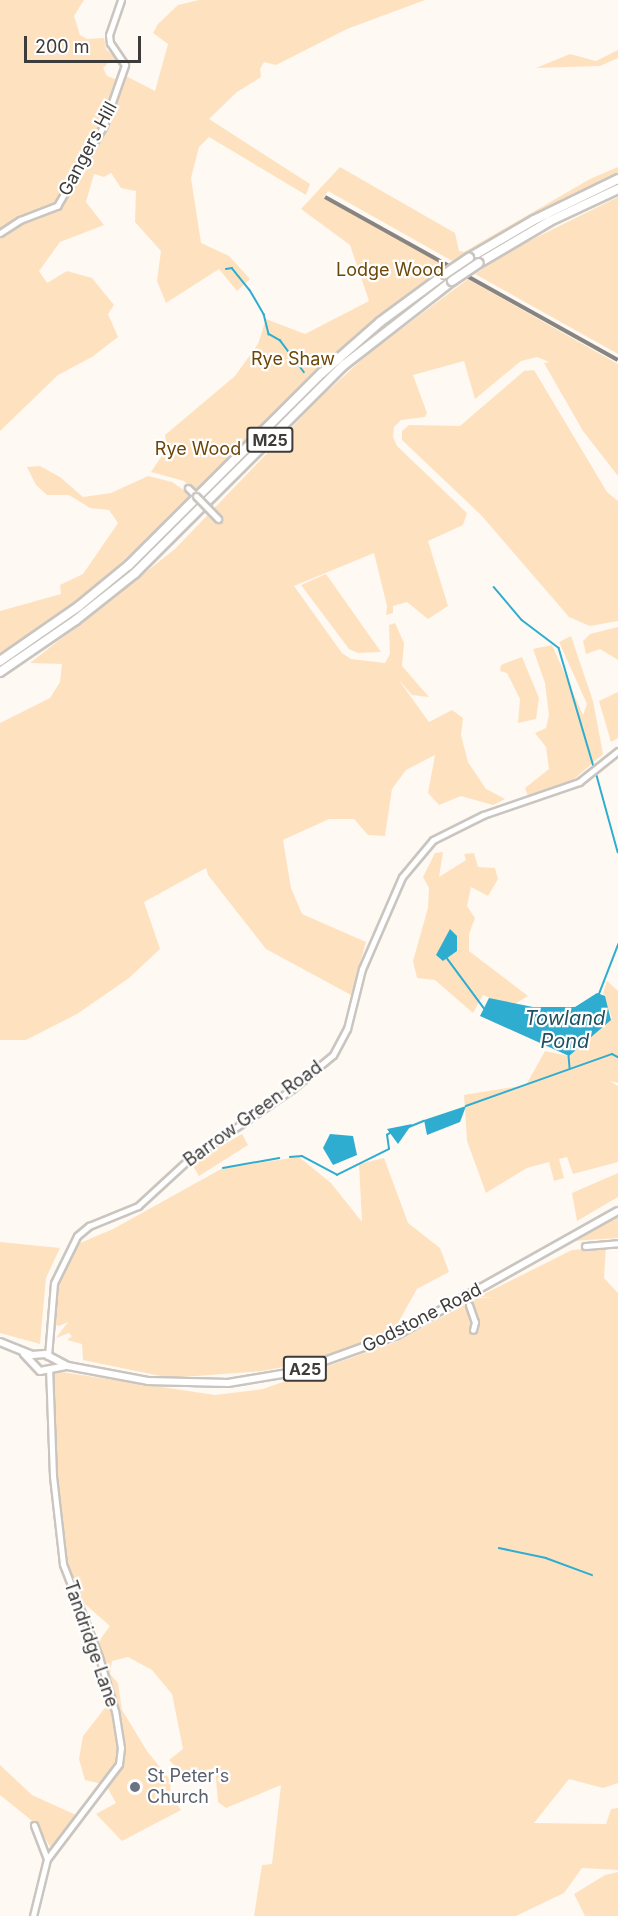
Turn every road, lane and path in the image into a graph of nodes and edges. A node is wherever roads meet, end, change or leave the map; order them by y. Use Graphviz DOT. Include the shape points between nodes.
graph roads {
  1 [pos="121,0"];
  2 [pos="618,179"];
  3 [pos="618,189"];
  4 [pos="0,233"];
  5 [pos="188,488"];
  6 [pos="218,519"];
  7 [pos="0,661"];
  8 [pos="0,672"];
  9 [pos="618,751"];
  10 [pos="618,1211"];
  11 [pos="618,1243"];
  12 [pos="585,1246"];
  13 [pos="469,1305"];
  14 [pos="473,1330"];
  15 [pos="0,1342"];
  16 [pos="16,1349"];
  17 [pos="45,1356"];
  18 [pos="35,1365"];
  19 [pos="68,1366"];
  20 [pos="50,1368"];
  21 [pos="42,1371"];
  22 [pos="49,1382"];
  23 [pos="34,1825"];
  24 [pos="45,1848"];
  25 [pos="54,1849"];
  26 [pos="47,1859"];
  27 [pos="33,1916"];
  1 -- 4 [label="street, Gangers Hill" via="109,35 110,44 125,66 104,126 57,206"];
  2 -- 7 [label="highway, M25, bridge" via="543,215 445,274 330,366 129,565 80,606"];
  3 -- 8 [label="highway, M25, bridge" via="550,221 479,263 344,365 135,573 68,626"];
  5 -- 6 [label="street, bridge"];
  9 -- 17 [label="street, Barrow Green Road" via="579,782 483,815 434,840 402,877 362,969 347,1029 333,1055 292,1089 187,1161 138,1206 89,1226 77,1236 54,1283"];
  10 -- 19 [label="main road, Godstone Road / A25" via="397,1335 294,1372 204,1384 121,1378"];
  11 -- 12 [label="street"];
  13 -- 14 [label="street" via="475,1322"];
  15 -- 16 [label="main road, A25"];
  16 -- 17 [label="main road, A25"];
  16 -- 18 [label="main road, A25"];
  17 -- 18 [label="main road"];
  17 -- 19 [label="main road, Godstone Road / A25"];
  17 -- 20 [label="main road"];
  18 -- 21 [label="main road"];
  19 -- 20 [label="main road, Godstone Road / A25"];
  20 -- 21 [label="main road, Godstone Road"];
  20 -- 22 [label="street, Tandridge Lane"];
  21 -- 22 [label="street"];
  22 -- 25 [label="street, Tandridge Lane" via="53,1476 63,1564 99,1657 121,1748 119,1764"];
  23 -- 24 [label="street"];
  24 -- 25 [label="street"];
  24 -- 26 [label="street"];
  25 -- 26 [label="street, Tandridge Lane"];
  26 -- 27 [label="street, Tandridge Lane"];
}
